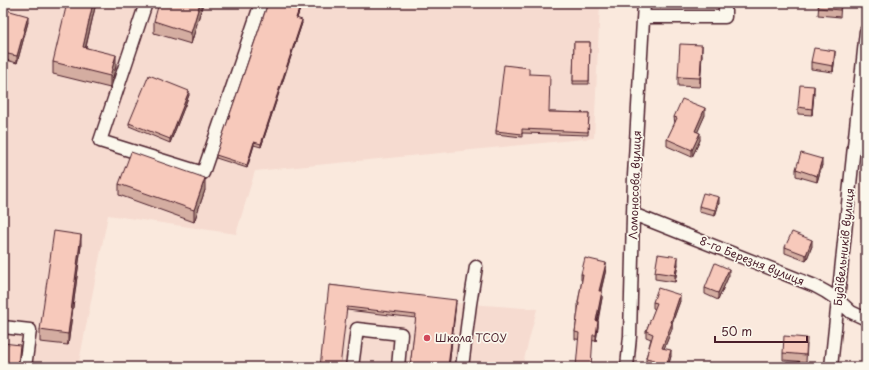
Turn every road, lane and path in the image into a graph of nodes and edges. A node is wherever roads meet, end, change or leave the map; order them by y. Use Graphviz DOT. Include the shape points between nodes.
graph roads {
  1 [pos="146,3"];
  2 [pos="261,3"];
  3 [pos="644,3"];
  4 [pos="725,3"];
  5 [pos="644,17"];
  6 [pos="866,31"];
  7 [pos="633,214"];
  8 [pos="476,267"];
  9 [pos="838,300"];
  10 [pos="866,318"];
  11 [pos="3,327"];
  12 [pos="25,367"];
  13 [pos="352,367"];
  14 [pos="398,367"];
  15 [pos="462,367"];
  16 [pos="627,367"];
  17 [pos="831,367"];
  1 -- 2 [label="street" via="100,141 203,173"];
  3 -- 5 [label="street, Ломоносова вулиця"];
  4 -- 5 [label="street" via="725,17"];
  5 -- 7 [label="street, Ломоносова вулиця"];
  6 -- 9 [label="street, Будівельників вулиця"];
  7 -- 9 [label="street, 8-го Березня вулиця" via="815,286"];
  7 -- 16 [label="street, Ломоносова вулиця"];
  8 -- 15 [label="street"];
  9 -- 10 [label="street, 8-го Березня вулиця" via="851,312"];
  9 -- 17 [label="street, Будівельників вулиця"];
  11 -- 12 [label="street" via="30,330"];
  13 -- 14 [label="street" via="357,329 401,334"];
}
